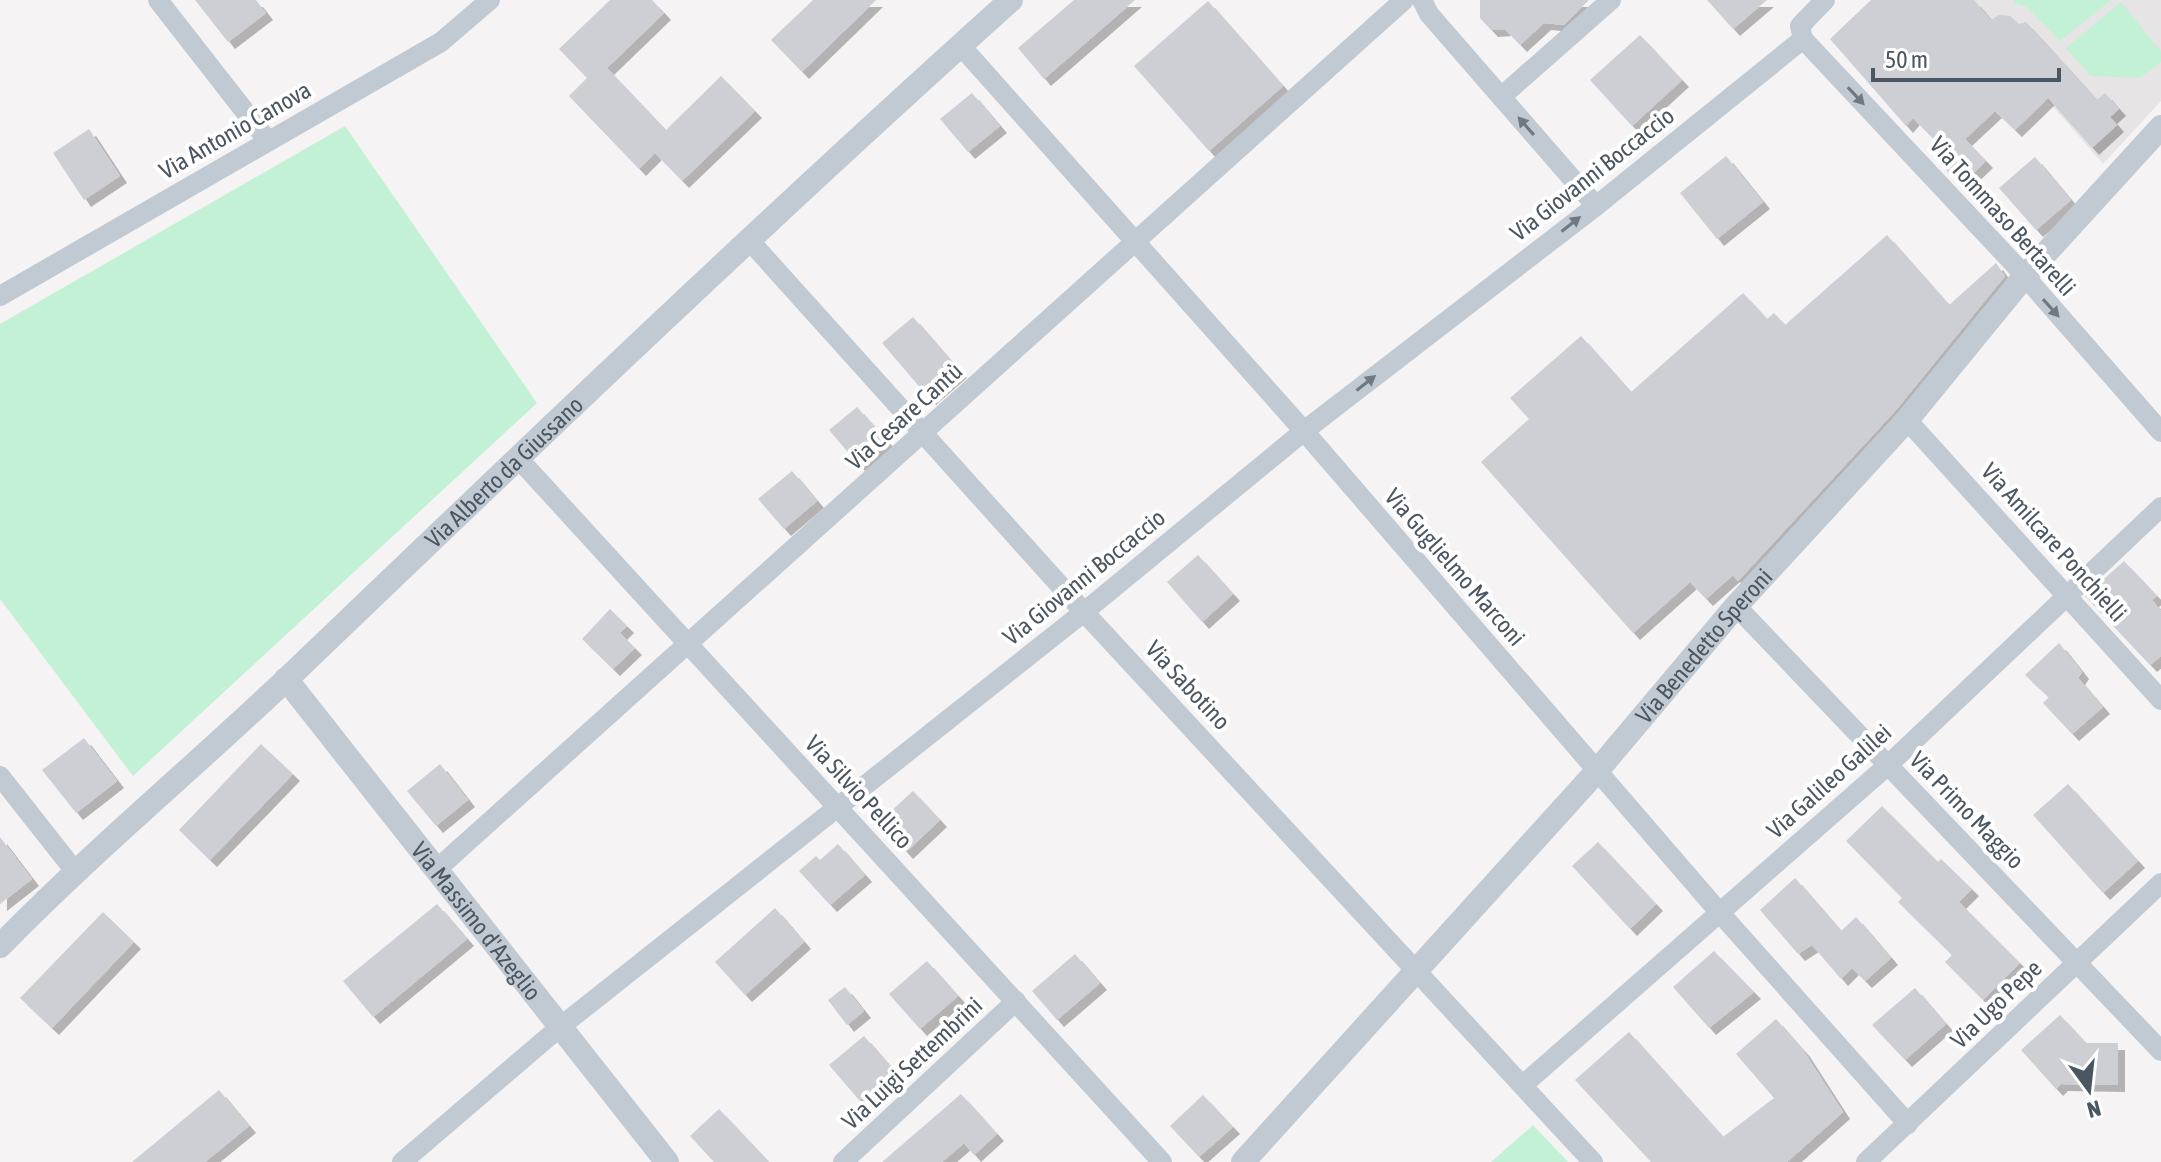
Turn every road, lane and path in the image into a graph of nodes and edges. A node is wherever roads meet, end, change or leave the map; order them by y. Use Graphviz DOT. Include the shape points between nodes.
graph roads {
  1 [pos="158,0"];
  2 [pos="490,0"];
  3 [pos="1011,0"];
  4 [pos="1404,0"];
  5 [pos="1422,0"];
  6 [pos="1611,0"];
  7 [pos="1825,0"];
  8 [pos="1803,39"];
  9 [pos="960,45"];
  10 [pos="1501,97"];
  11 [pos="2161,127"];
  12 [pos="268,141"];
  13 [pos="1596,206"];
  14 [pos="749,240"];
  15 [pos="1134,242"];
  16 [pos="2024,277"];
  17 [pos="0,296"];
  18 [pos="1907,420"];
  19 [pos="1304,431"];
  20 [pos="924,432"];
  21 [pos="2161,432"];
  22 [pos="517,457"];
  23 [pos="2161,507"];
  24 [pos="2070,597"];
  25 [pos="1736,606"];
  26 [pos="1084,612"];
  27 [pos="689,646"];
  28 [pos="286,679"];
  29 [pos="2161,700"];
  30 [pos="1887,766"];
  31 [pos="1597,771"];
  32 [pos="0,776"];
  33 [pos="838,808"];
  34 [pos="437,869"];
  35 [pos="74,870"];
  36 [pos="2161,883"];
  37 [pos="1720,913"];
  38 [pos="0,946"];
  39 [pos="2078,961"];
  40 [pos="1418,969"];
  41 [pos="1016,1001"];
  42 [pos="560,1027"];
  43 [pos="2161,1051"];
  44 [pos="1523,1085"];
  45 [pos="1908,1124"];
  46 [pos="402,1162"];
  47 [pos="667,1162"];
  48 [pos="843,1162"];
  49 [pos="1162,1162"];
  50 [pos="1243,1162"];
  51 [pos="1593,1162"];
  52 [pos="1866,1162"];
  1 -- 12 [label="street"];
  2 -- 12 [label="street, Via Antonio Canova" via="441,42"];
  3 -- 9 [label="street, Via Alberto da Giussano"];
  4 -- 15 [label="street, Via Cesare Cantù"];
  5 -- 10 [label="street"];
  6 -- 10 [label="street"];
  7 -- 8 [label="street" via="1800,26"];
  8 -- 13 [label="street, Via Giovanni Boccaccio"];
  8 -- 16 [label="street, Via Tommaso Bertarelli, one-way"];
  9 -- 14 [label="street, Via Alberto da Giussano"];
  9 -- 15 [label="street, Via Guglielmo Marconi"];
  13 -- 10 [label="street, one-way"];
  11 -- 16 [label="street, Via Benedetto Speroni"];
  12 -- 17 [label="street, Via Antonio Canova"];
  19 -- 13 [label="street, Via Giovanni Boccaccio, one-way"];
  14 -- 20 [label="street, Via Sabotino"];
  14 -- 22 [label="street, Via Alberto da Giussano"];
  15 -- 19 [label="street, Via Guglielmo Marconi"];
  15 -- 20 [label="street, Via Cesare Cantù"];
  16 -- 18 [label="street, Via Benedetto Speroni"];
  16 -- 21 [label="street, Via Tommaso Bertarelli, one-way"];
  18 -- 24 [label="street, Via Amilcare Ponchielli"];
  18 -- 25 [label="street, Via Benedetto Speroni"];
  19 -- 26 [label="street, Via Giovanni Boccaccio"];
  19 -- 31 [label="street, Via Guglielmo Marconi"];
  20 -- 26 [label="street, Via Sabotino"];
  20 -- 27 [label="street, Via Cesare Cantù"];
  22 -- 27 [label="street, Via Silvio Pellico"];
  22 -- 28 [label="street, Via Alberto da Giussano"];
  23 -- 24 [label="street, Via Galileo Galilei"];
  24 -- 29 [label="street, Via Amilcare Ponchielli"];
  24 -- 30 [label="street, Via Galileo Galilei"];
  25 -- 30 [label="street, Via Primo Maggio"];
  25 -- 31 [label="street, Via Benedetto Speroni"];
  26 -- 33 [label="street, Via Giovanni Boccaccio"];
  26 -- 40 [label="street, Via Sabotino"];
  27 -- 33 [label="street, Via Silvio Pellico"];
  27 -- 34 [label="street, Via Cesare Cantù"];
  28 -- 34 [label="street, Via Massimo d'Azeglio"];
  28 -- 35 [label="street, Via Alberto da Giussano"];
  30 -- 37 [label="street, Via Galileo Galilei"];
  30 -- 39 [label="street, Via Primo Maggio"];
  31 -- 37 [label="street, Via Guglielmo Marconi"];
  31 -- 40 [label="street, Via Benedetto Speroni"];
  32 -- 35 [label="street"];
  33 -- 41 [label="street, Via Silvio Pellico"];
  33 -- 42 [label="street, Via Giovanni Boccaccio"];
  34 -- 42 [label="street, Via Massimo d'Azeglio"];
  35 -- 38 [label="street, Via Alberto da Giussano"];
  36 -- 39 [label="street, Via Ugo Pepe"];
  37 -- 44 [label="street, Via Galileo Galilei"];
  37 -- 45 [label="street, Via Guglielmo Marconi"];
  39 -- 43 [label="street, Via Primo Maggio"];
  39 -- 45 [label="street, Via Ugo Pepe"];
  40 -- 44 [label="street, Via Sabotino"];
  40 -- 50 [label="street, Via Benedetto Speroni"];
  41 -- 48 [label="street, Via Luigi Settembrini"];
  41 -- 49 [label="street, Via Silvio Pellico"];
  42 -- 46 [label="street, Via Giovanni Boccaccio"];
  42 -- 47 [label="street, Via Massimo d'Azeglio"];
  44 -- 51 [label="street, Via Sabotino"];
  45 -- 52 [label="street, Via Ugo Pepe"];
}
